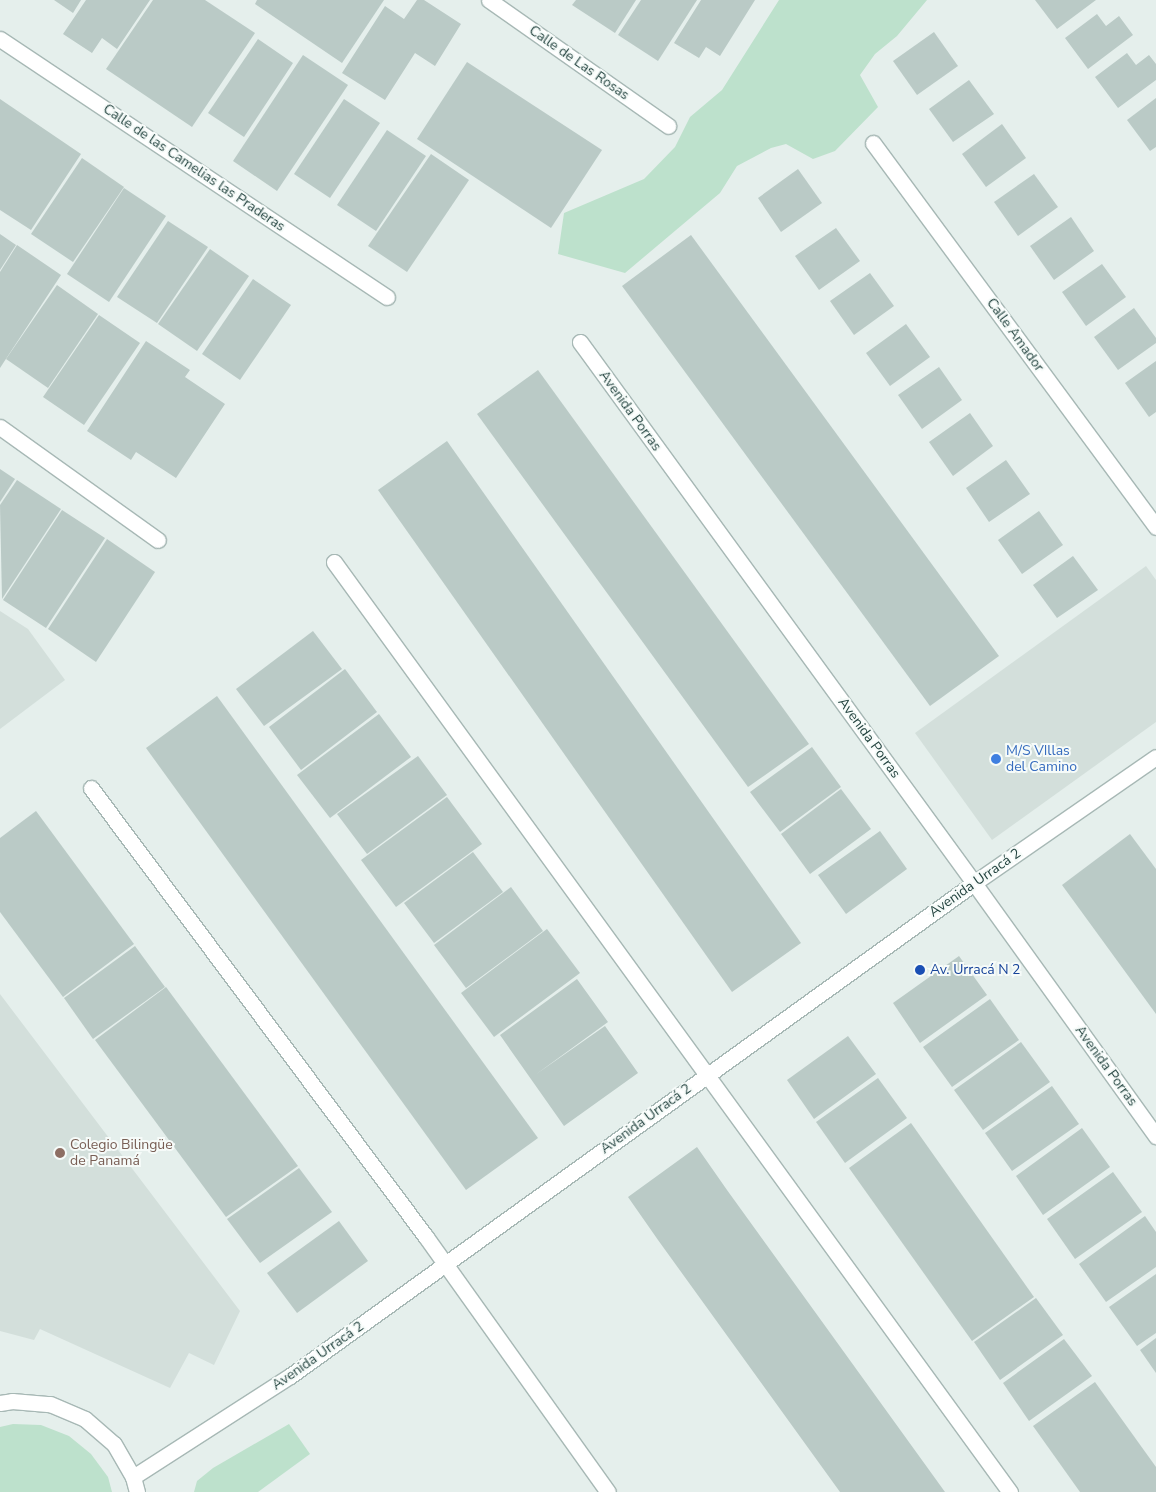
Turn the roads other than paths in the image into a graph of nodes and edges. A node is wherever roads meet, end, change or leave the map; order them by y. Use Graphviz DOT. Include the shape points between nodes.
graph roads {
  1 [pos="490,0"];
  2 [pos="0,39"];
  3 [pos="668,126"];
  4 [pos="873,142"];
  5 [pos="387,297"];
  6 [pos="580,342"];
  7 [pos="0,427"];
  8 [pos="1156,527"];
  9 [pos="158,540"];
  10 [pos="334,562"];
  11 [pos="1156,757"];
  12 [pos="90,788"];
  13 [pos="974,883"];
  14 [pos="708,1074"];
  15 [pos="1156,1136"];
  16 [pos="447,1266"];
  17 [pos="0,1404"];
  18 [pos="133,1477"];
  19 [pos="137,1492"];
  20 [pos="608,1492"];
  21 [pos="1010,1492"];
  1 -- 3 [label="street, Calle de Las Rosas"];
  2 -- 5 [label="street, Calle de las Camelias las Praderas"];
  4 -- 8 [label="street, Calle Amador"];
  6 -- 13 [label="street, Avenida Porras"];
  7 -- 9 [label="street"];
  10 -- 14 [label="street"];
  11 -- 13 [label="street, Avenida Urracá 2"];
  12 -- 16 [label="street"];
  13 -- 14 [label="street, Avenida Urracá 2"];
  13 -- 15 [label="street, Avenida Porras"];
  14 -- 16 [label="street, Avenida Urracá 2"];
  14 -- 21 [label="street"];
  16 -- 18 [label="street, Avenida Urracá 2" via="271,1390"];
  16 -- 20 [label="street"];
  17 -- 18 [label="street" via="12,1401 50,1404 85,1419 114,1444"];
  18 -- 19 [label="street"];
}
